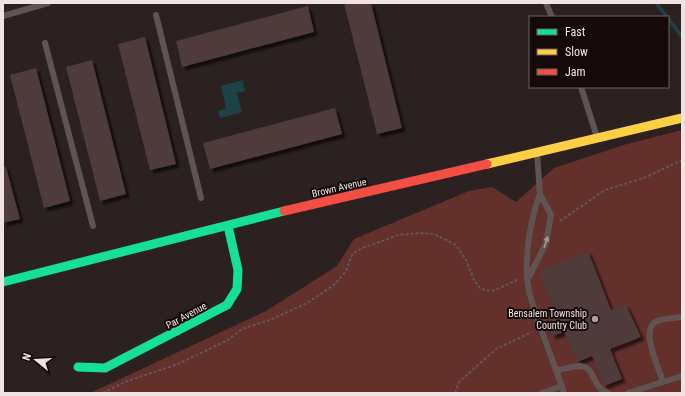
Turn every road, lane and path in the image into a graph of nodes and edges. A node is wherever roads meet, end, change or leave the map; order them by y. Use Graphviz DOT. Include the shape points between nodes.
graph roads {
  1 [pos="48,3"];
  2 [pos="546,3"];
  3 [pos="156,15"];
  4 [pos="3,16"];
  5 [pos="552,16"];
  6 [pos="45,42"];
  7 [pos="581,88"];
  8 [pos="682,118"];
  9 [pos="598,138"];
  10 [pos="537,153"];
  11 [pos="682,160"];
  12 [pos="540,194"];
  13 [pos="201,198"];
  14 [pos="93,226"];
  15 [pos="228,226"];
  16 [pos="549,229"];
  17 [pos="529,277"];
  18 [pos="3,282"];
  19 [pos="682,317"];
  20 [pos="541,328"];
  21 [pos="78,367"];
  22 [pos="556,370"];
  23 [pos="682,376"];
  24 [pos="663,382"];
  25 [pos="562,386"];
  26 [pos="103,393"];
  27 [pos="455,393"];
  28 [pos="542,393"];
  29 [pos="564,393"];
  30 [pos="608,393"];
  31 [pos="628,393"];
  1 -- 4 [label="lane"];
  2 -- 5 [label="lane"];
  3 -- 13 [label="lane"];
  6 -- 14 [label="lane"];
  7 -- 9 [label="lane"];
  8 -- 9 [label="street, Brown Avenue"];
  9 -- 10 [label="street, Brown Avenue"];
  10 -- 12 [label="lane"];
  10 -- 15 [label="street, Brown Avenue"];
  11 -- 16 [label="path" via="644,178 604,190"];
  12 -- 16 [label="lane" via="550,215"];
  12 -- 17 [label="lane" via="534,211 526,258"];
  15 -- 18 [label="street, Brown Avenue"];
  15 -- 21 [label="street, Par Avenue" via="238,270 237,288 226,305 105,368"];
  17 -- 16 [label="lane, one-way" via="546,243"];
  17 -- 20 [label="lane" via="529,289"];
  17 -- 26 [label="path" via="520,278 493,291 485,290 474,280 466,260 456,245 434,234 399,234 354,253 346,271 335,284 310,302 242,329 228,340 178,364 127,381"];
  19 -- 24 [label="lane" via="656,321 650,328 648,336"];
  20 -- 22 [label="lane"];
  20 -- 27 [label="path" via="496,349 459,382"];
  22 -- 25 [label="lane"];
  22 -- 30 [label="lane" via="587,367 596,385"];
  23 -- 24 [label="lane"];
  24 -- 31 [label="lane"];
  25 -- 28 [label="lane"];
  25 -- 29 [label="lane"];
}
